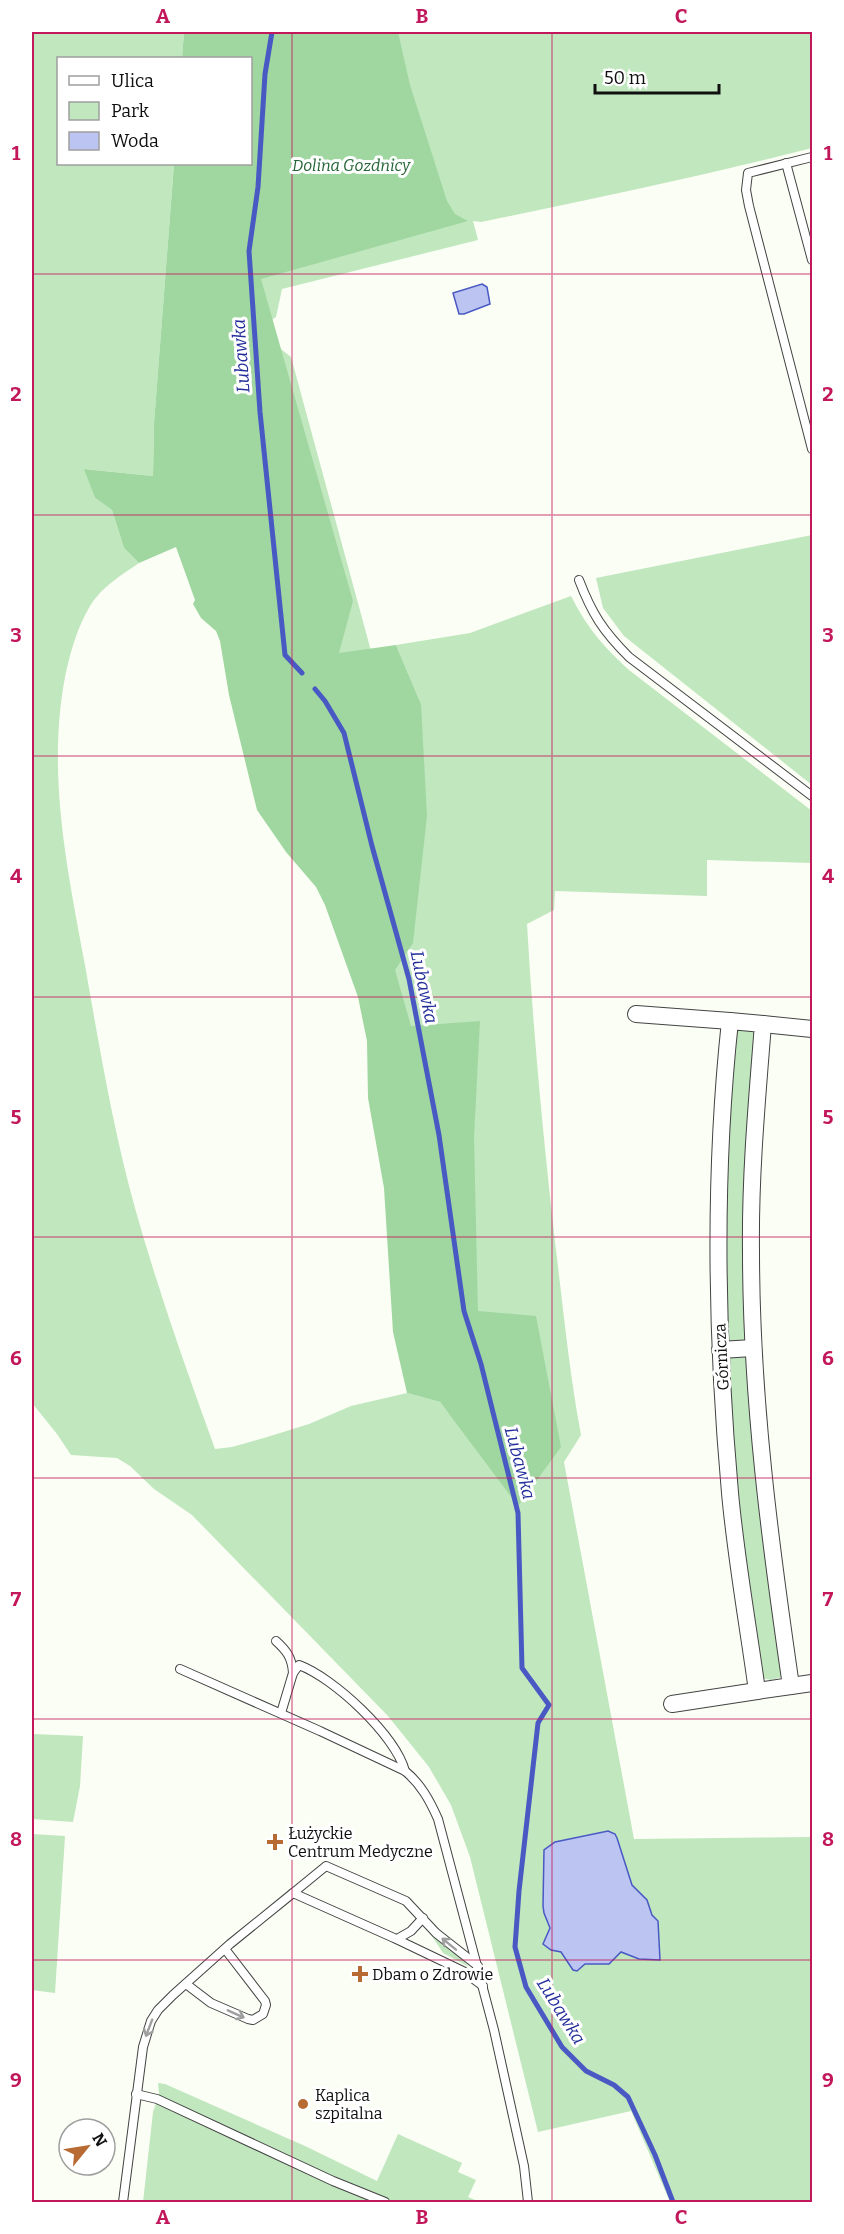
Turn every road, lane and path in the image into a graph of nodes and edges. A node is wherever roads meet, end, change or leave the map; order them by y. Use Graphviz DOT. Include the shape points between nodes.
graph roads {
  1 [pos="813,157"];
  2 [pos="786,164"];
  3 [pos="813,260"];
  4 [pos="813,448"];
  5 [pos="579,580"];
  6 [pos="813,796"];
  7 [pos="636,1014"];
  8 [pos="730,1021"];
  9 [pos="763,1024"];
  10 [pos="813,1029"];
  11 [pos="753,1348"];
  12 [pos="720,1350"];
  13 [pos="276,1641"];
  14 [pos="180,1670"];
  15 [pos="293,1673"];
  16 [pos="813,1683"];
  17 [pos="791,1686"];
  18 [pos="757,1691"];
  19 [pos="672,1704"];
  20 [pos="280,1713"];
  21 [pos="405,1771"];
  22 [pos="293,1893"];
  23 [pos="423,1918"];
  24 [pos="397,1939"];
  25 [pos="225,1949"];
  26 [pos="478,1967"];
  27 [pos="186,1984"];
  28 [pos="483,1987"];
  29 [pos="136,2094"];
  30 [pos="123,2202"];
  31 [pos="385,2202"];
  32 [pos="528,2202"];
  1 -- 2 [label="lane"];
  2 -- 3 [label="lane"];
  2 -- 4 [label="lane" via="748,173 747,198"];
  5 -- 6 [label="lane" via="605,633 629,657"];
  7 -- 8 [label="street"];
  8 -- 9 [label="street"];
  8 -- 12 [label="street, Górnicza" via="722,1104"];
  9 -- 10 [label="street"];
  9 -- 11 [label="street, Górnicza" via="752,1218"];
  11 -- 12 [label="street"];
  11 -- 17 [label="street, Górnicza" via="771,1554"];
  12 -- 18 [label="street, Górnicza" via="730,1495"];
  13 -- 15 [label="lane" via="292,1660"];
  14 -- 20 [label="lane"];
  15 -- 20 [label="lane"];
  15 -- 21 [label="lane" via="299,1665 330,1682 388,1738"];
  16 -- 17 [label="street"];
  17 -- 18 [label="street"];
  18 -- 19 [label="street"];
  20 -- 21 [label="lane"];
  21 -- 26 [label="lane" via="420,1786 438,1819"];
  22 -- 23 [label="lane" via="326,1866 401,1898"];
  22 -- 24 [label="lane"];
  22 -- 25 [label="lane"];
  23 -- 24 [label="lane" via="411,1932"];
  26 -- 23 [label="lane, one-way"];
  24 -- 28 [label="lane" via="463,1971"];
  25 -- 27 [label="lane"];
  27 -- 25 [label="lane, one-way" via="211,2002 248,2019 264,2014 265,2001"];
  26 -- 28 [label="lane"];
  27 -- 29 [label="lane, one-way" via="151,2021"];
  28 -- 32 [label="lane" via="524,2166"];
  29 -- 30 [label="lane"];
  29 -- 31 [label="lane" via="157,2099"];
}
